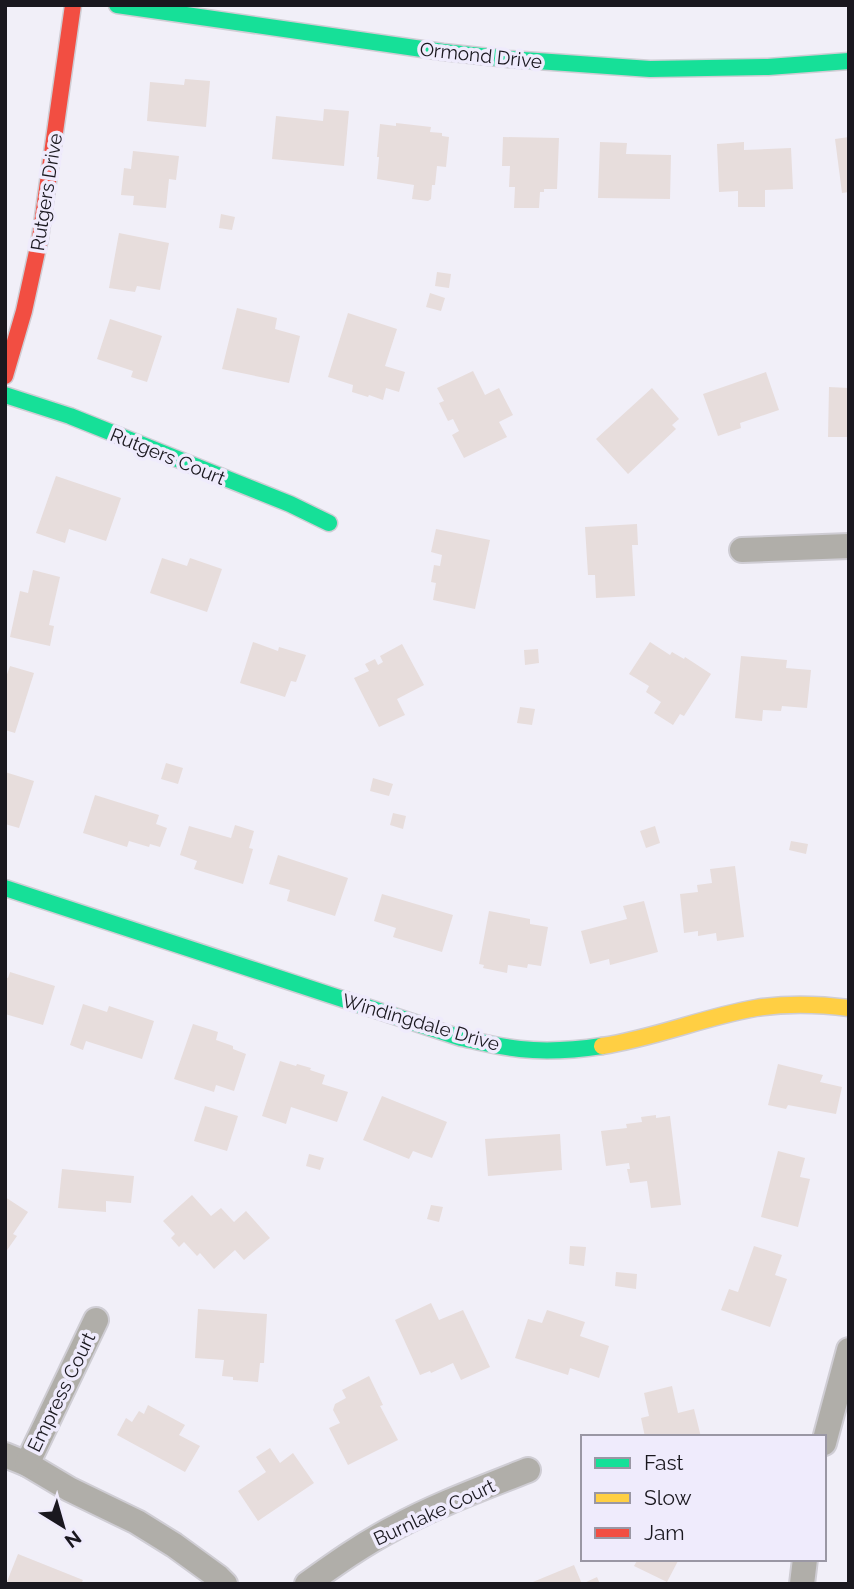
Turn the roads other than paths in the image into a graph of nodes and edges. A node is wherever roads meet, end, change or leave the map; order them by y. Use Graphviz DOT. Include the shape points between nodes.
graph roads {
  1 [pos="73,5"];
  2 [pos="117,5"];
  3 [pos="849,61"];
  4 [pos="5,376"];
  5 [pos="5,395"];
  6 [pos="329,523"];
  7 [pos="849,546"];
  8 [pos="742,550"];
  9 [pos="5,888"];
  10 [pos="849,1008"];
  11 [pos="96,1320"];
  12 [pos="849,1350"];
  13 [pos="826,1436"];
  14 [pos="16,1459"];
  15 [pos="528,1470"];
  16 [pos="805,1561"];
  17 [pos="225,1584"];
  18 [pos="307,1584"];
  19 [pos="802,1584"];
  1 -- 4 [label="street, Rutgers Drive" via="40,238"];
  2 -- 3 [label="street, Ormond Drive" via="509,60 650,69"];
  5 -- 6 [label="street, Rutgers Court" via="83,422"];
  7 -- 8 [label="street"];
  9 -- 10 [label="street, Windingdale Drive" via="461,1038 528,1050 608,1045 792,1003"];
  11 -- 14 [label="street, Empress Court"];
  12 -- 13 [label="street"];
  14 -- 17 [label="street" via="137,1522"];
  15 -- 18 [label="street, Burnlake Court" via="397,1526"];
  16 -- 19 [label="street"];
}
